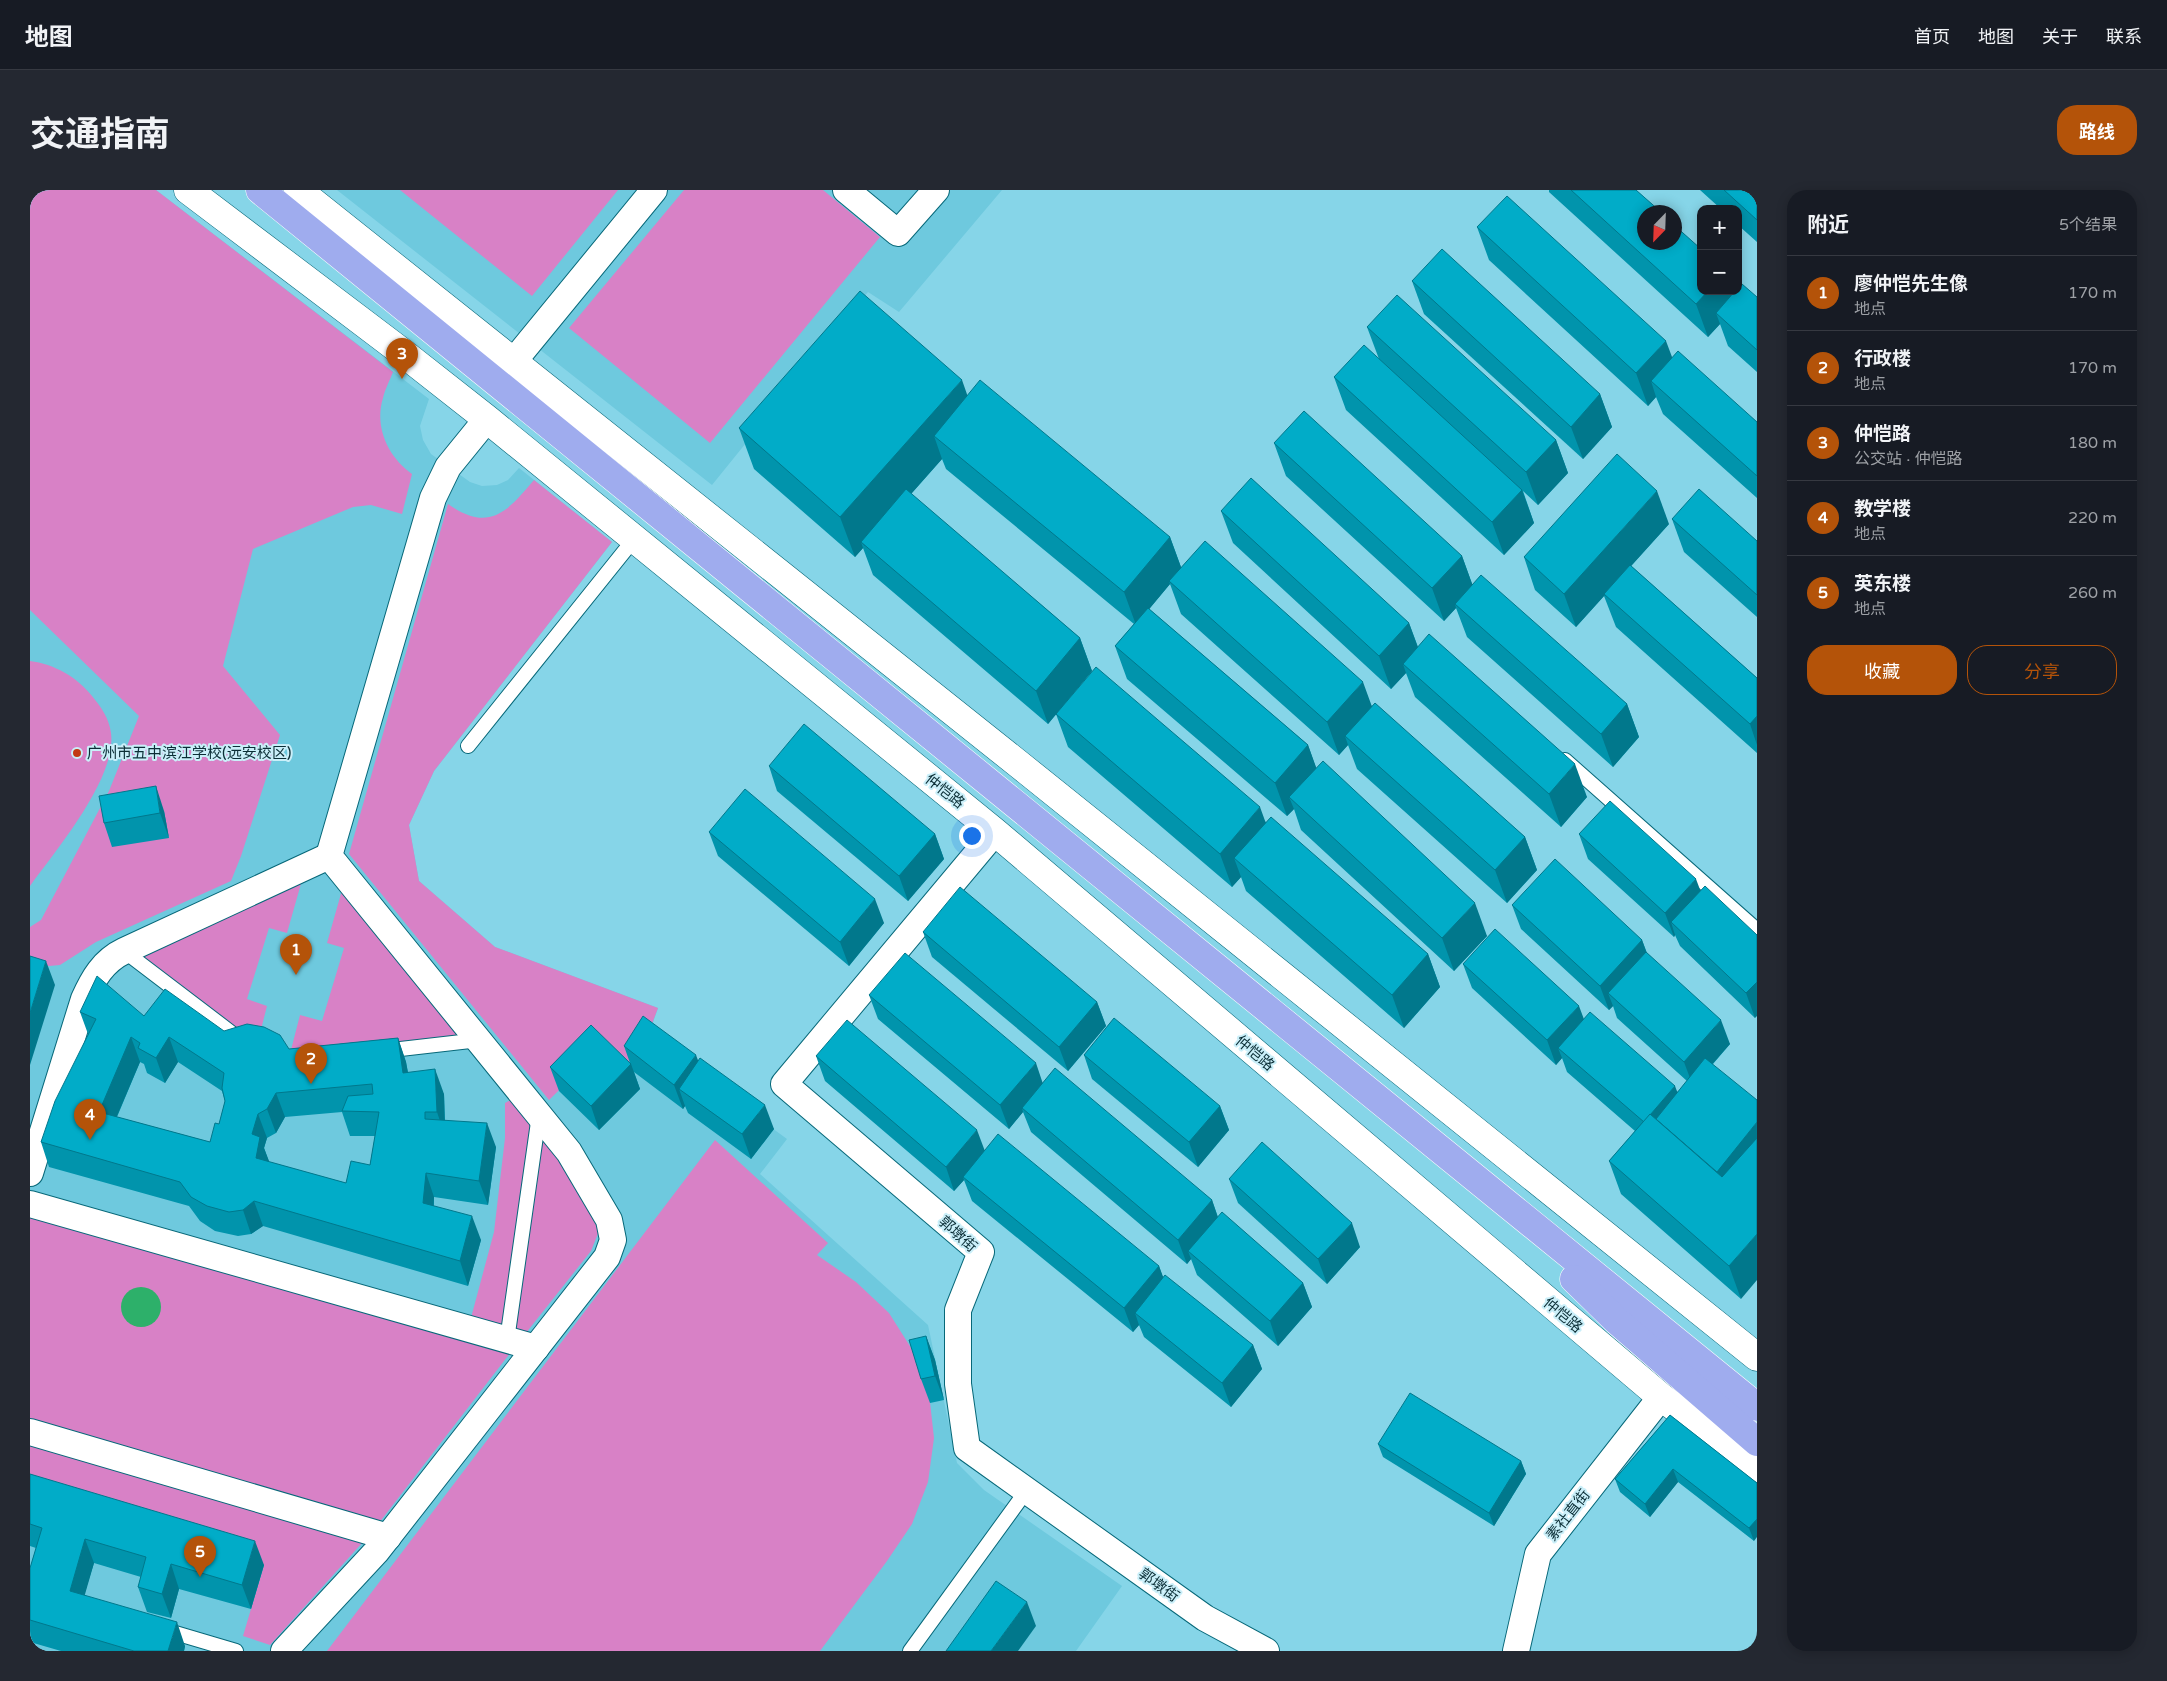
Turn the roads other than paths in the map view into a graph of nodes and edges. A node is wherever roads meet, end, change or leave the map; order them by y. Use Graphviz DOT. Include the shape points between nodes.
graph roads {
  1 [pos="188,190"];
  2 [pos="252,190"];
  3 [pos="260,190"];
  4 [pos="298,190"];
  5 [pos="654,190"];
  6 [pos="846,190"];
  7 [pos="936,190"];
  8 [pos="321,238"];
  9 [pos="514,362"];
  10 [pos="487,420"];
  11 [pos="635,538"];
  12 [pos="468,746"];
  13 [pos="1558,754"];
  14 [pos="995,832"];
  15 [pos="329,856"];
  16 [pos="1757,930"];
  17 [pos="124,951"];
  18 [pos="479,1040"];
  19 [pos="258,1041"];
  20 [pos="365,1053"];
  21 [pos="539,1114"];
  22 [pos="1457,1164"];
  23 [pos="30,1173"];
  24 [pos="30,1204"];
  25 [pos="507,1340"];
  26 [pos="536,1348"];
  27 [pos="1757,1357"];
  28 [pos="1661,1398"];
  29 [pos="1757,1407"];
  30 [pos="30,1432"];
  31 [pos="1757,1442"];
  32 [pos="1757,1468"];
  33 [pos="1027,1490"];
  34 [pos="388,1537"];
  35 [pos="152,1627"];
  36 [pos="236,1651"];
  37 [pos="284,1651"];
  38 [pos="910,1651"];
  39 [pos="1266,1651"];
  40 [pos="1516,1651"];
  1 -- 10 [label="main road, 仲恺路"];
  2 -- 8 [label="highway"];
  3 -- 8 [label="highway"];
  4 -- 9 [label="main road"];
  5 -- 9 [label="street"];
  6 -- 7 [label="street" via="898,233"];
  8 -- 22 [label="highway"];
  9 -- 27 [label="main road"];
  10 -- 11 [label="main road, 仲恺路"];
  10 -- 15 [label="street" via="448,467 433,498"];
  11 -- 12 [label="lane"];
  11 -- 14 [label="main road, 仲恺路"];
  13 -- 16 [label="lane"];
  14 -- 28 [label="main road, 仲恺路"];
  14 -- 33 [label="street, 郭墩街" via="784,1084 981,1252 958,1310 958,1384 967,1448"];
  15 -- 17 [label="street"];
  15 -- 18 [label="street"];
  17 -- 19 [label="lane" via="233,1034"];
  17 -- 23 [label="street" via="101,968 91,982"];
  18 -- 20 [label="lane"];
  18 -- 21 [label="street"];
  21 -- 25 [label="lane"];
  21 -- 26 [label="street" via="569,1152 610,1220 613,1240 607,1256"];
  22 -- 29 [label="highway"];
  22 -- 31 [label="highway" via="1617,1321"];
  24 -- 25 [label="street"];
  25 -- 26 [label="street"];
  26 -- 34 [label="street"];
  28 -- 32 [label="main road, 仲恺路"];
  28 -- 40 [label="street, 素社直街" via="1538,1554"];
  30 -- 34 [label="street"];
  33 -- 38 [label="lane"];
  33 -- 39 [label="street, 郭墩街" via="1205,1618"];
  34 -- 37 [label="street"];
  35 -- 36 [label="lane"];
}
